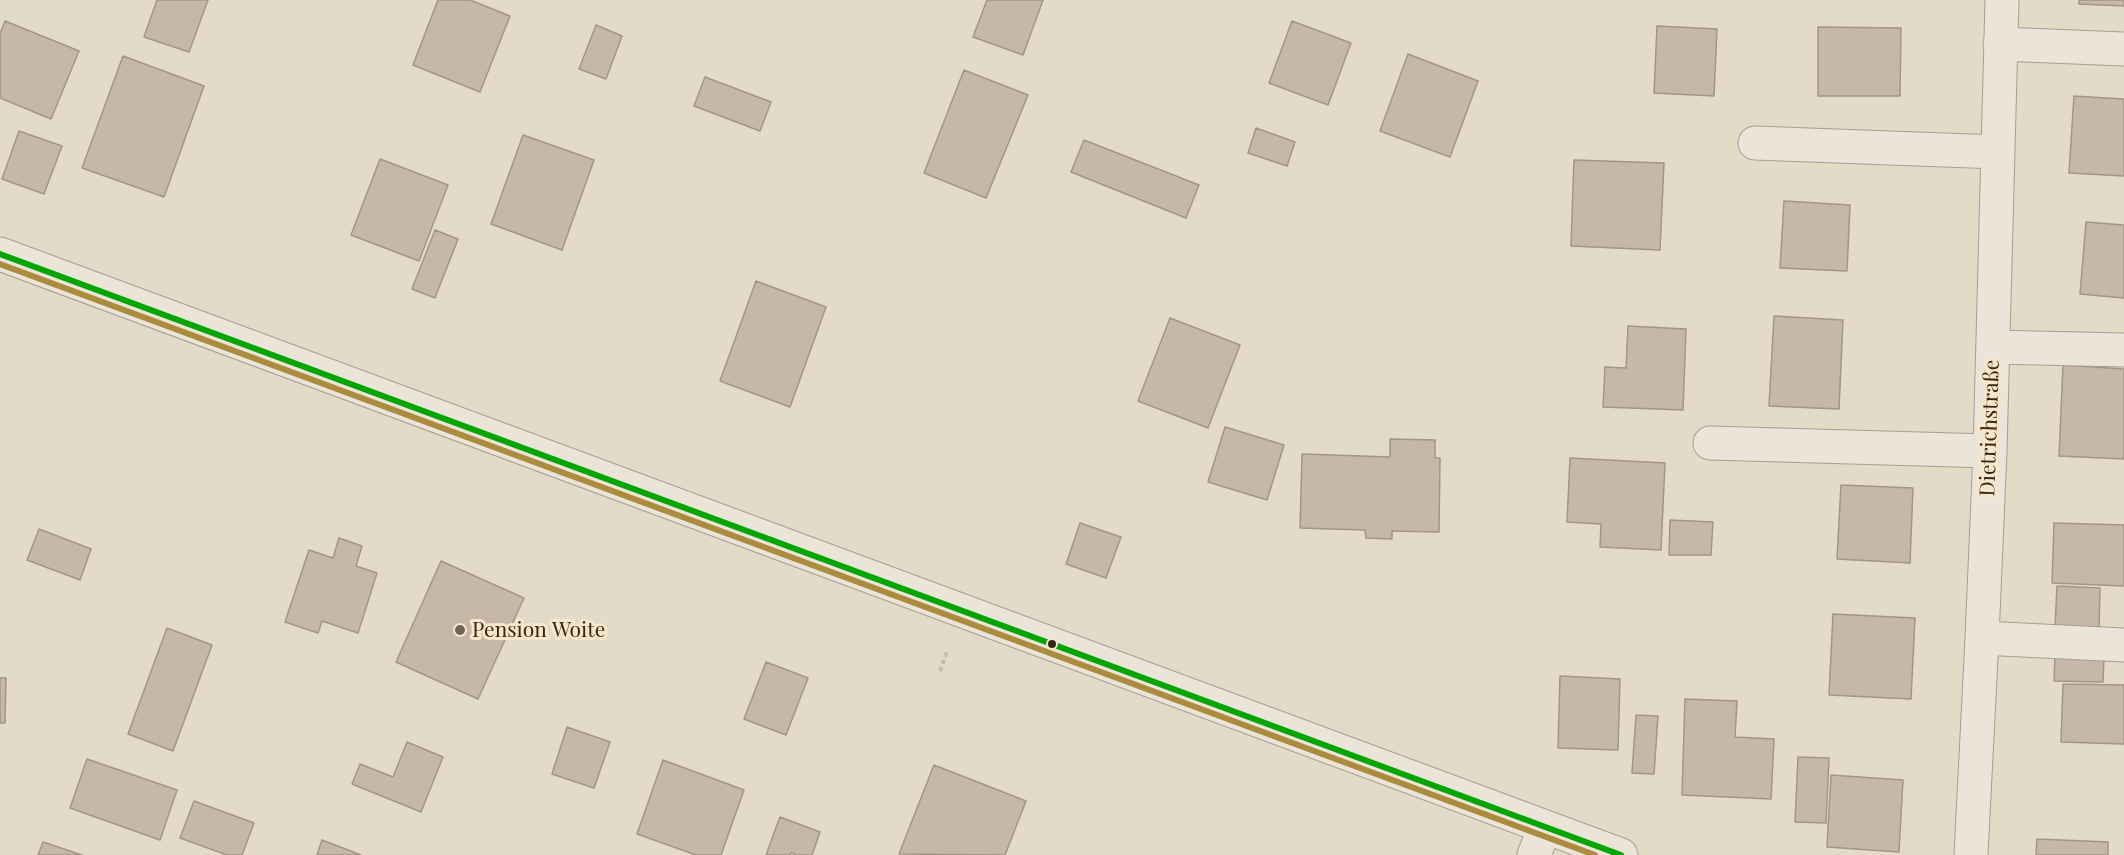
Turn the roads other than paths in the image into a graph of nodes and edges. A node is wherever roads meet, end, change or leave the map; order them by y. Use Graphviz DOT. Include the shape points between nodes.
graph roads {
  1 [pos="2002,0"];
  2 [pos="2000,44"];
  3 [pos="2124,50"];
  4 [pos="1755,142"];
  5 [pos="1998,152"];
  6 [pos="0,254"];
  7 [pos="1993,347"];
  8 [pos="2124,350"];
  9 [pos="1710,443"];
  10 [pos="1990,451"];
  11 [pos="1982,638"];
  12 [pos="2124,645"];
  13 [pos="1539,841"];
  14 [pos="1621,855"];
  15 [pos="1971,855"];
  1 -- 2 [label="street, Dietrichstraße"];
  2 -- 3 [label="street"];
  2 -- 5 [label="street, Dietrichstraße"];
  4 -- 5 [label="street"];
  5 -- 7 [label="street, Dietrichstraße"];
  6 -- 13 [label="street" via="1051,645"];
  7 -- 8 [label="street"];
  7 -- 10 [label="street, Dietrichstraße"];
  9 -- 10 [label="street"];
  10 -- 11 [label="street, Dietrichstraße"];
  11 -- 12 [label="street"];
  11 -- 15 [label="street, Dietrichstraße"];
  13 -- 14 [label="street"];
}
